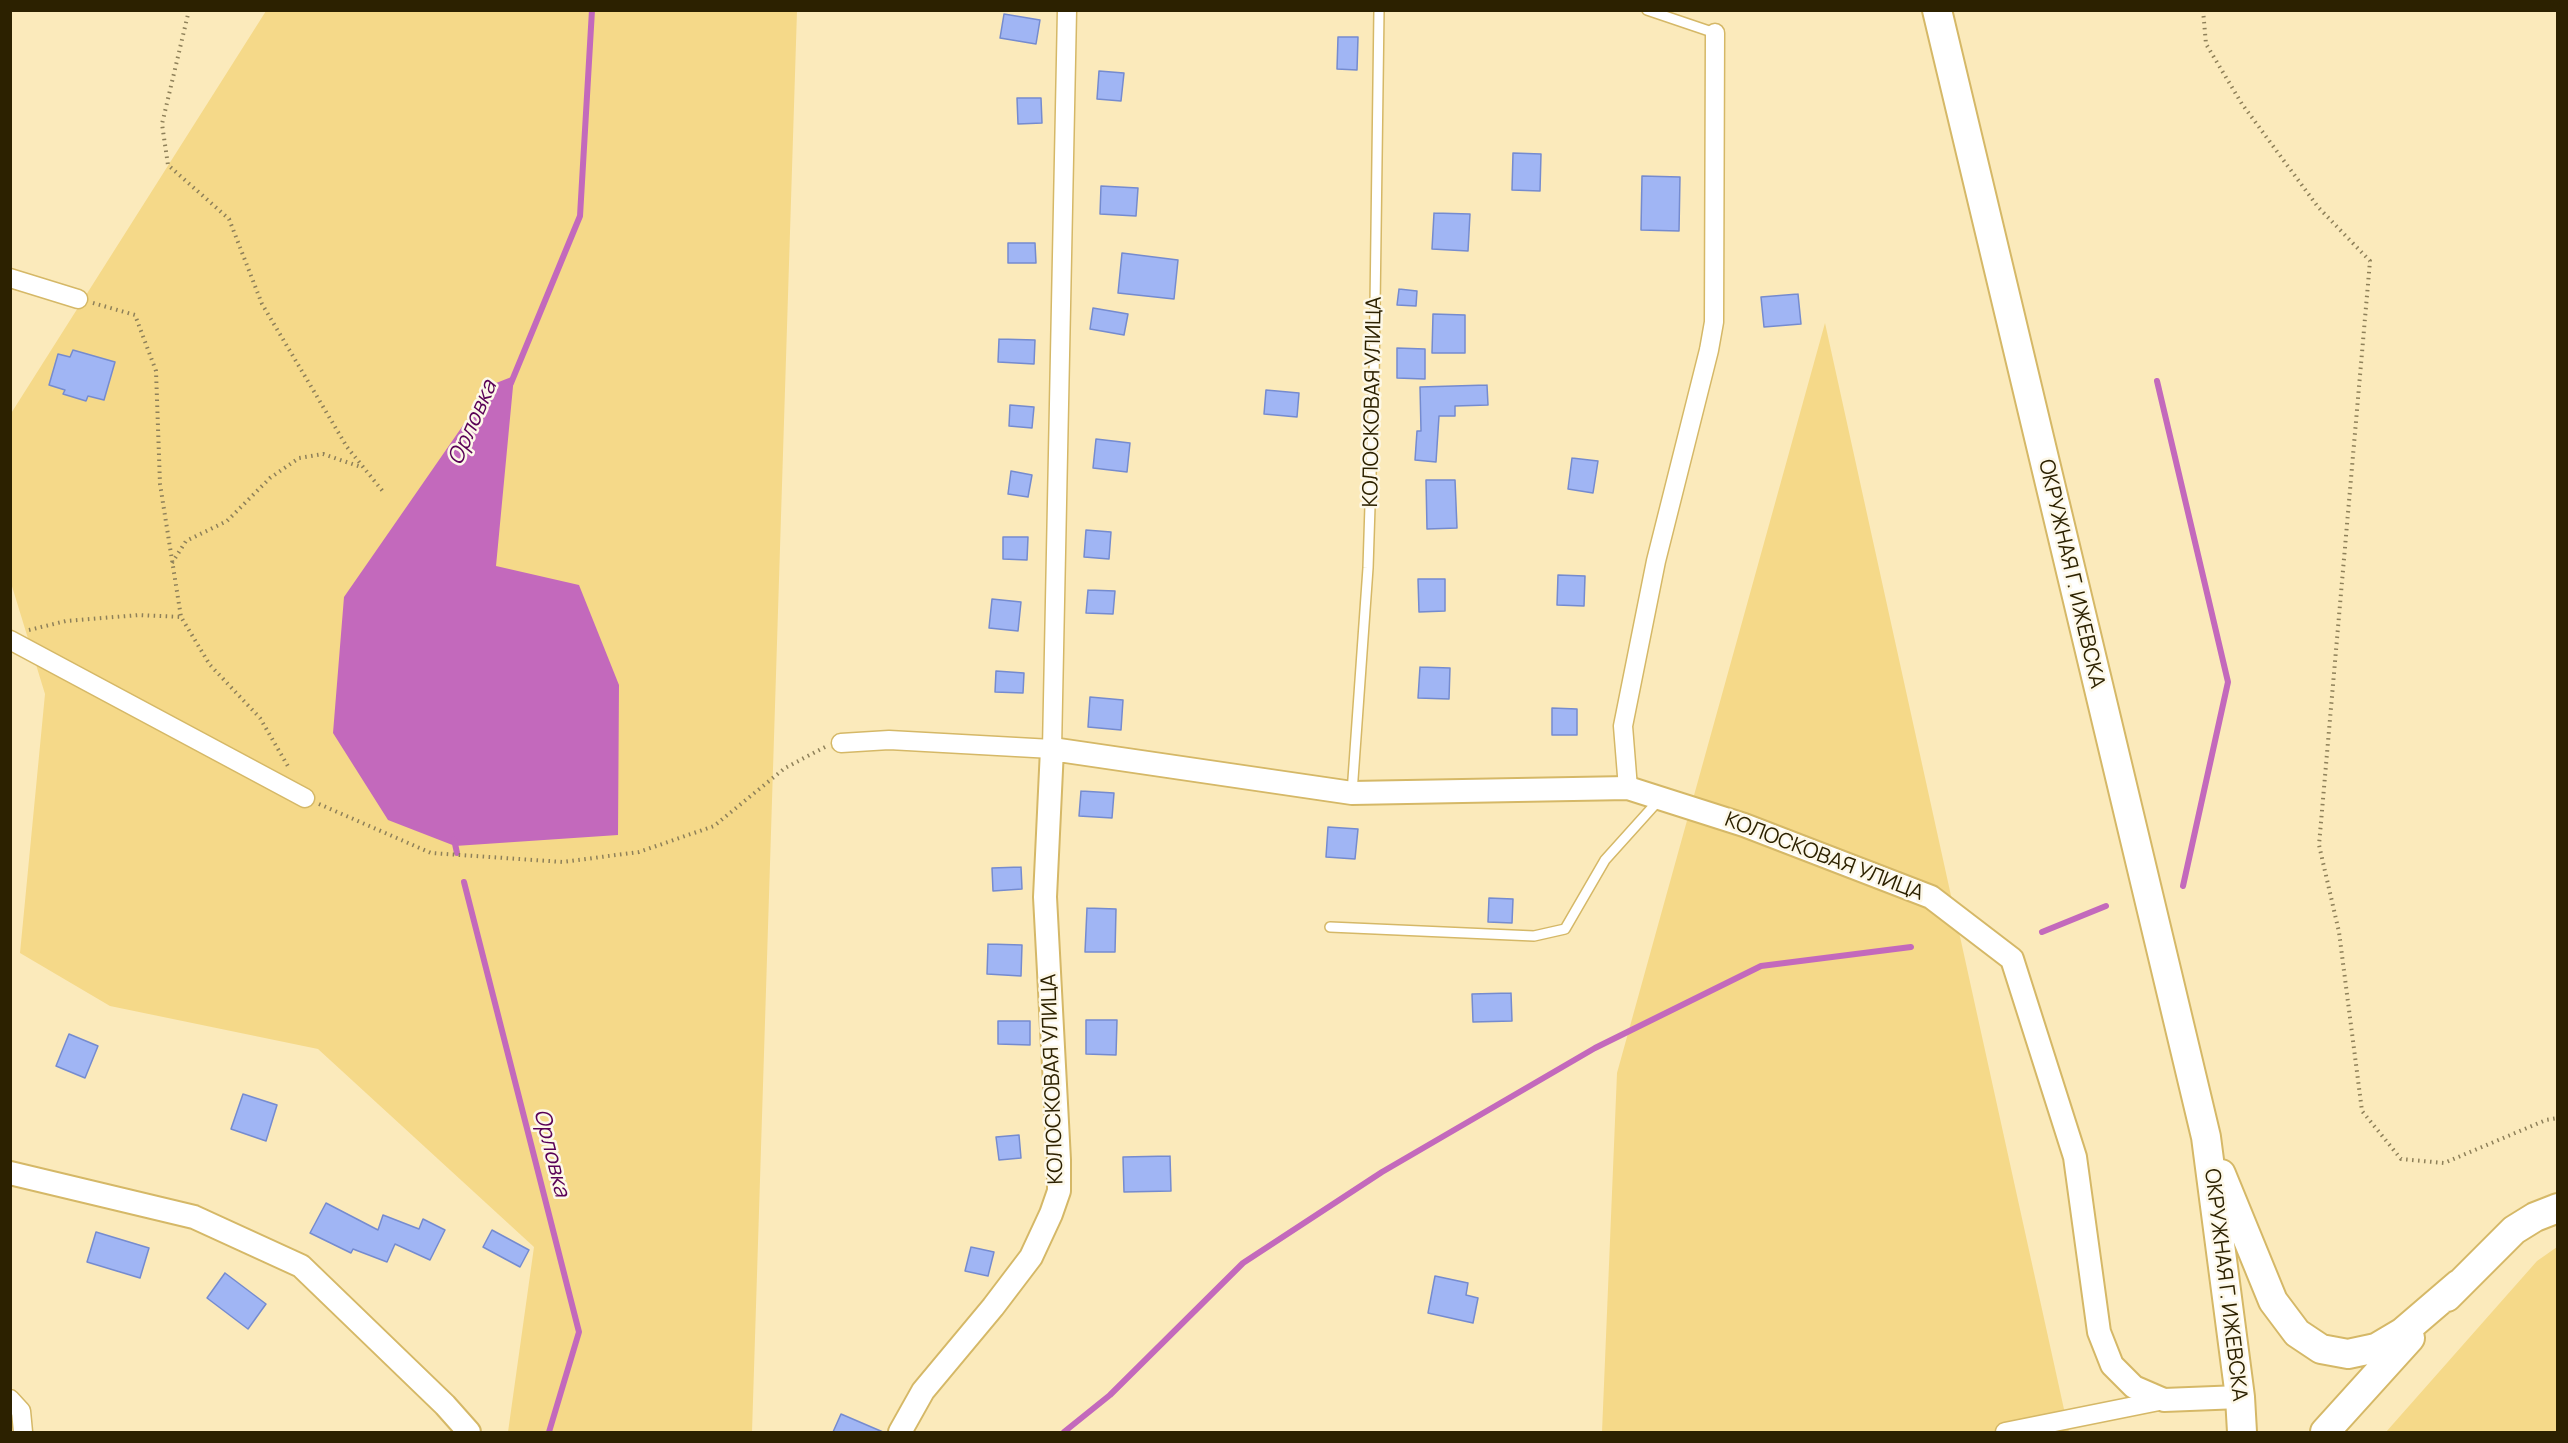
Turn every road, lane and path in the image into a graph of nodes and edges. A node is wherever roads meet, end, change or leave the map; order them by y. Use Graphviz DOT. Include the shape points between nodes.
graph roads {
  1 [pos="189,10"];
  2 [pos="1066,10"];
  3 [pos="1379,10"];
  4 [pos="1647,10"];
  5 [pos="1937,10"];
  6 [pos="2203,10"];
  7 [pos="1714,33"];
  8 [pos="10,278"];
  9 [pos="78,299"];
  10 [pos="362,467"];
  11 [pos="385,494"];
  12 [pos="171,563"];
  13 [pos="181,617"];
  14 [pos="16,636"];
  15 [pos="842,743"];
  16 [pos="1052,749"];
  17 [pos="1628,788"];
  18 [pos="1352,794"];
  19 [pos="306,798"];
  20 [pos="1661,798"];
  21 [pos="1330,927"];
  22 [pos="2558,1118"];
  23 [pos="2206,1137"];
  24 [pos="10,1173"];
  25 [pos="2558,1208"];
  26 [pos="2459,1284"];
  27 [pos="2240,1397"];
  28 [pos="10,1399"];
  29 [pos="2164,1400"];
  30 [pos="23,1432"];
  31 [pos="470,1432"];
  32 [pos="900,1432"];
  33 [pos="2005,1432"];
  34 [pos="2242,1432"];
  35 [pos="2325,1432"];
  1 -- 10 [label="path" via="162,124 168,165 229,219 262,304"];
  2 -- 16 [label="street, КОЛОСКОВАЯ УЛИЦА"];
  3 -- 18 [label="lane, КОЛОСКОВАЯ УЛИЦА" via="1368,568"];
  4 -- 7 [label="lane"];
  5 -- 23 [label="main road, ОКРУЖНАЯ Г. ИЖЕВСКА"];
  6 -- 22 [label="path" via="2206,44 2242,104 2318,207 2370,261 2319,845 2339,932 2362,1111 2401,1159 2444,1163"];
  7 -- 17 [label="street" via="1714,322 1656,561 1623,726"];
  8 -- 9 [label="street"];
  9 -- 12 [label="path" via="135,315 156,371 160,484"];
  10 -- 11 [label="path"];
  10 -- 12 [label="path" via="323,454 299,458 270,478 227,520 186,542"];
  12 -- 13 [label="path"];
  13 -- 14 [label="path" via="139,615 66,621"];
  13 -- 19 [label="path" via="210,665 260,718"];
  14 -- 19 [label="street"];
  15 -- 16 [label="street" via="889,740"];
  15 -- 19 [label="path" via="820,749 785,768 714,826 639,852 563,862 431,853"];
  16 -- 18 [label="street, КОЛОСКОВАЯ УЛИЦА"];
  16 -- 32 [label="street, КОЛОСКОВАЯ УЛИЦА" via="1046,897 1059,1191 1031,1257 923,1391"];
  17 -- 18 [label="street, КОЛОСКОВАЯ УЛИЦА"];
  17 -- 20 [label="street, КОЛОСКОВАЯ УЛИЦА"];
  20 -- 21 [label="lane" via="1605,860 1565,929 1534,936"];
  20 -- 29 [label="street, КОЛОСКОВАЯ УЛИЦА" via="1744,825 1931,897 2012,959 2075,1157 2099,1332 2112,1365 2134,1387"];
  23 -- 26 [label="main road, ОКРУЖНАЯ Г. ИЖЕВСКА" via="2273,1301 2297,1333 2322,1349 2348,1354 2376,1348 2403,1332"];
  23 -- 27 [label="main road, ОКРУЖНАЯ Г. ИЖЕВСКА"];
  24 -- 31 [label="street" via="194,1217 301,1266"];
  25 -- 26 [label="main road" via="2514,1230"];
  26 -- 35 [label="main road"];
  27 -- 29 [label="street, КОЛОСКОВАЯ УЛИЦА"];
  27 -- 34 [label="main road, ОКРУЖНАЯ Г. ИЖЕВСКА"];
  28 -- 30 [label="street" via="21,1411"];
  29 -- 33 [label="street, КОЛОСКОВАЯ УЛИЦА"];
}
